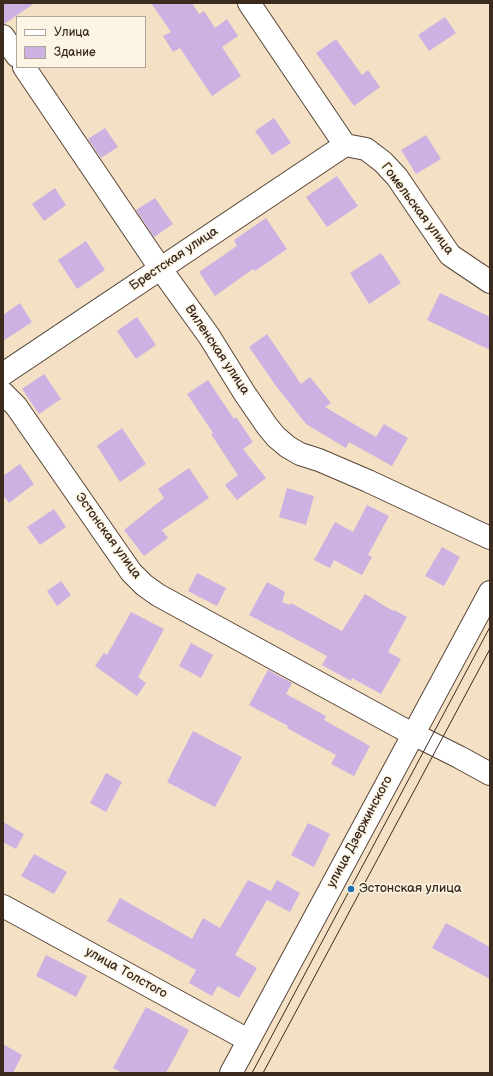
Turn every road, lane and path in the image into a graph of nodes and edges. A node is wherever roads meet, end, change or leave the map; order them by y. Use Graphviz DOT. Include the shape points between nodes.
graph roads {
  1 [pos="249,3"];
  2 [pos="3,36"];
  3 [pos="16,55"];
  4 [pos="25,68"];
  5 [pos="345,145"];
  6 [pos="160,268"];
  7 [pos="490,282"];
  8 [pos="3,374"];
  9 [pos="3,393"];
  10 [pos="490,538"];
  11 [pos="490,592"];
  12 [pos="414,735"];
  13 [pos="490,774"];
  14 [pos="3,906"];
  15 [pos="248,1040"];
  16 [pos="230,1073"];
  1 -- 5 [label="street"];
  2 -- 3 [label="street"];
  4 -- 6 [label="street, Виленская улица"];
  5 -- 6 [label="street, Брестская улица"];
  5 -- 7 [label="street, Гомельская улица" via="366,149 383,162 397,177 450,255"];
  6 -- 8 [label="street, Брестская улица"];
  6 -- 10 [label="street, Виленская улица" via="209,336 267,426 288,447"];
  9 -- 12 [label="street, Эстонская улица" via="16,406 132,572 144,585 158,596"];
  11 -- 12 [label="street, улица Дзержинского"];
  12 -- 13 [label="street, Эстонская улица"];
  12 -- 15 [label="street, улица Дзержинского"];
  14 -- 15 [label="street, улица Толстого"];
  15 -- 16 [label="street, улица Дзержинского"];
}
